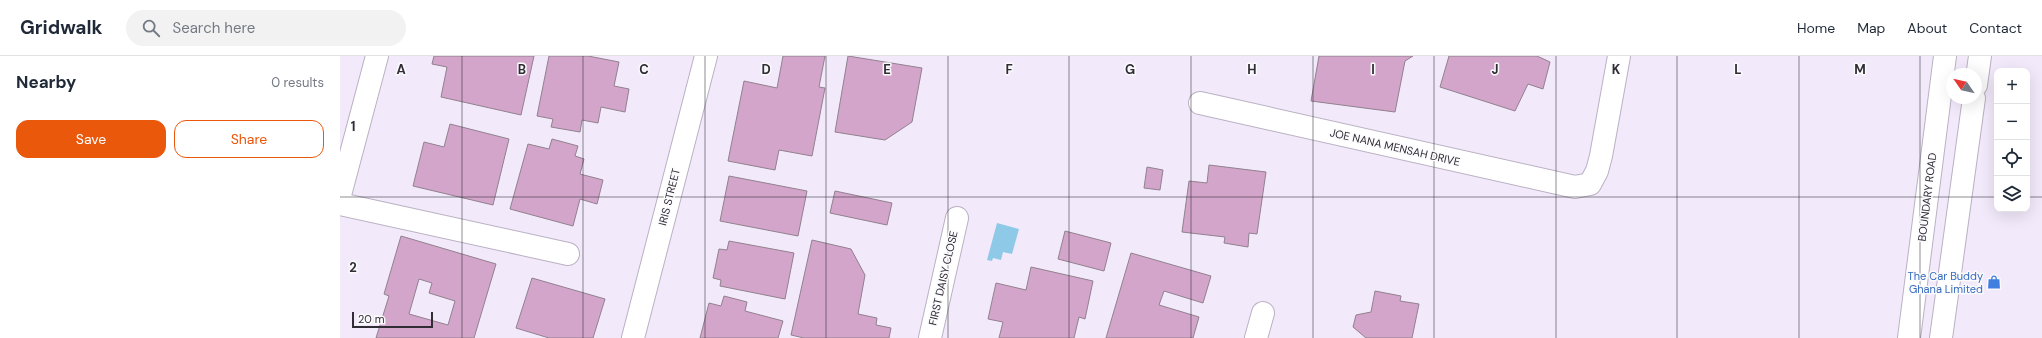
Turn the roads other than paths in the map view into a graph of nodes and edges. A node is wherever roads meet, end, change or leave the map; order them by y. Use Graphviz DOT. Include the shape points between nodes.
graph roads {
  1 [pos="377,56"];
  2 [pos="706,56"];
  3 [pos="1619,56"];
  4 [pos="1945,56"];
  5 [pos="1980,56"];
  6 [pos="1978,68"];
  7 [pos="1200,103"];
  8 [pos="1973,104"];
  9 [pos="340,196"];
  10 [pos="340,204"];
  11 [pos="957,218"];
  12 [pos="568,254"];
  13 [pos="1263,313"];
  14 [pos="633,338"];
  15 [pos="930,338"];
  16 [pos="1256,338"];
  17 [pos="1909,338"];
  18 [pos="1941,338"];
  1 -- 9 [label="street"];
  2 -- 14 [label="street, IRIS STREET"];
  3 -- 7 [label="street, JOE NANA MENSAH DRIVE" via="1597,171 1590,184 1575,187"];
  4 -- 17 [label="street, BOUNDARY ROAD"];
  5 -- 6 [label="street"];
  8 -- 18 [label="street"];
  10 -- 12 [label="street"];
  11 -- 15 [label="street, FIRST DAISY CLOSE"];
  13 -- 16 [label="street"];
}
